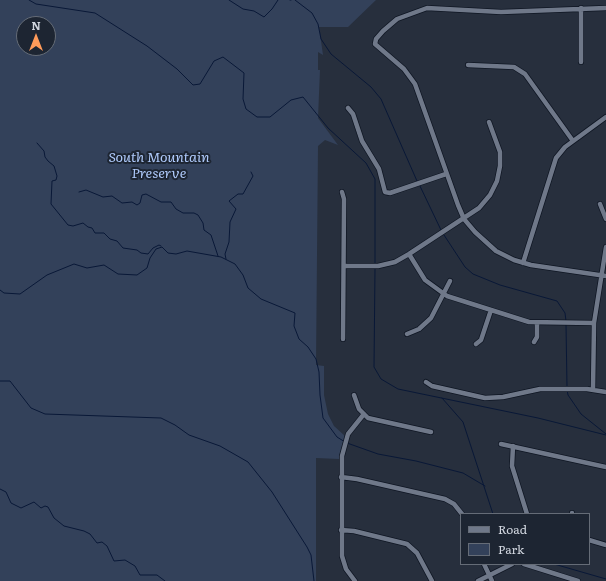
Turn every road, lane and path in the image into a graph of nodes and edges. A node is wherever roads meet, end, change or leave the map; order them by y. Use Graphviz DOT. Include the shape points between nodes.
graph roads {
  1 [pos="581,8"];
  2 [pos="606,8"];
  3 [pos="581,62"];
  4 [pos="468,65"];
  5 [pos="348,108"];
  6 [pos="606,117"];
  7 [pos="489,122"];
  8 [pos="573,140"];
  9 [pos="446,174"];
  10 [pos="342,192"];
  11 [pos="600,204"];
  12 [pos="464,219"];
  13 [pos="606,219"];
  14 [pos="606,247"];
  15 [pos="409,254"];
  16 [pos="523,263"];
  17 [pos="344,266"];
  18 [pos="604,276"];
  19 [pos="450,281"];
  20 [pos="443,294"];
  21 [pos="491,310"];
  22 [pos="538,323"];
  23 [pos="594,323"];
  24 [pos="407,334"];
  25 [pos="343,339"];
  26 [pos="534,342"];
  27 [pos="476,344"];
  28 [pos="426,382"];
  29 [pos="593,390"];
  30 [pos="606,392"];
  31 [pos="354,395"];
  32 [pos="364,414"];
  33 [pos="431,432"];
  34 [pos="501,444"];
  35 [pos="513,446"];
  36 [pos="606,467"];
  37 [pos="341,477"];
  38 [pos="461,513"];
  39 [pos="527,513"];
  40 [pos="341,530"];
  41 [pos="590,540"];
  42 [pos="606,545"];
  43 [pos="484,565"];
  44 [pos="510,565"];
  45 [pos="527,565"];
  46 [pos="489,575"];
  47 [pos="564,579"];
  48 [pos="354,581"];
  49 [pos="432,581"];
  50 [pos="478,581"];
  51 [pos="492,581"];
  52 [pos="578,581"];
  1 -- 2 [label="street"];
  1 -- 3 [label="street"];
  1 -- 9 [label="street" via="515,12 427,8 397,19 376,39 375,44 404,69 415,84"];
  4 -- 8 [label="street" via="514,67 525,74"];
  5 -- 9 [label="street" via="353,114 362,141 379,169 384,192"];
  6 -- 8 [label="street"];
  7 -- 12 [label="street" via="500,152 497,181 490,196"];
  8 -- 16 [label="street" via="559,152 553,165"];
  9 -- 12 [label="street"];
  10 -- 17 [label="street"];
  11 -- 13 [label="street"];
  12 -- 15 [label="street"];
  12 -- 16 [label="street" via="496,251"];
  14 -- 18 [label="street"];
  15 -- 17 [label="street" via="395,262 378,266"];
  15 -- 20 [label="street" via="425,280"];
  16 -- 18 [label="street"];
  17 -- 25 [label="street"];
  18 -- 23 [label="street"];
  19 -- 20 [label="street"];
  20 -- 21 [label="street"];
  20 -- 24 [label="street" via="431,318 419,329"];
  21 -- 22 [label="street" via="521,321"];
  21 -- 27 [label="street" via="481,340"];
  22 -- 23 [label="street"];
  22 -- 26 [label="street"];
  23 -- 29 [label="street"];
  28 -- 29 [label="street" via="432,386 485,398 503,397 534,389"];
  29 -- 30 [label="street"];
  31 -- 32 [label="street" via="355,402"];
  32 -- 33 [label="street" via="376,420"];
  32 -- 37 [label="street" via="344,445"];
  34 -- 35 [label="street"];
  35 -- 36 [label="street"];
  35 -- 39 [label="street" via="514,472"];
  37 -- 38 [label="street" via="445,499 454,504"];
  37 -- 40 [label="street"];
  40 -- 48 [label="street" via="343,562"];
  40 -- 49 [label="street" via="407,544 417,553"];
  41 -- 42 [label="street"];
  43 -- 46 [label="street"];
  44 -- 46 [label="street"];
  45 -- 47 [label="street"];
  46 -- 50 [label="street"];
  46 -- 51 [label="street"];
  47 -- 52 [label="street"];
}
